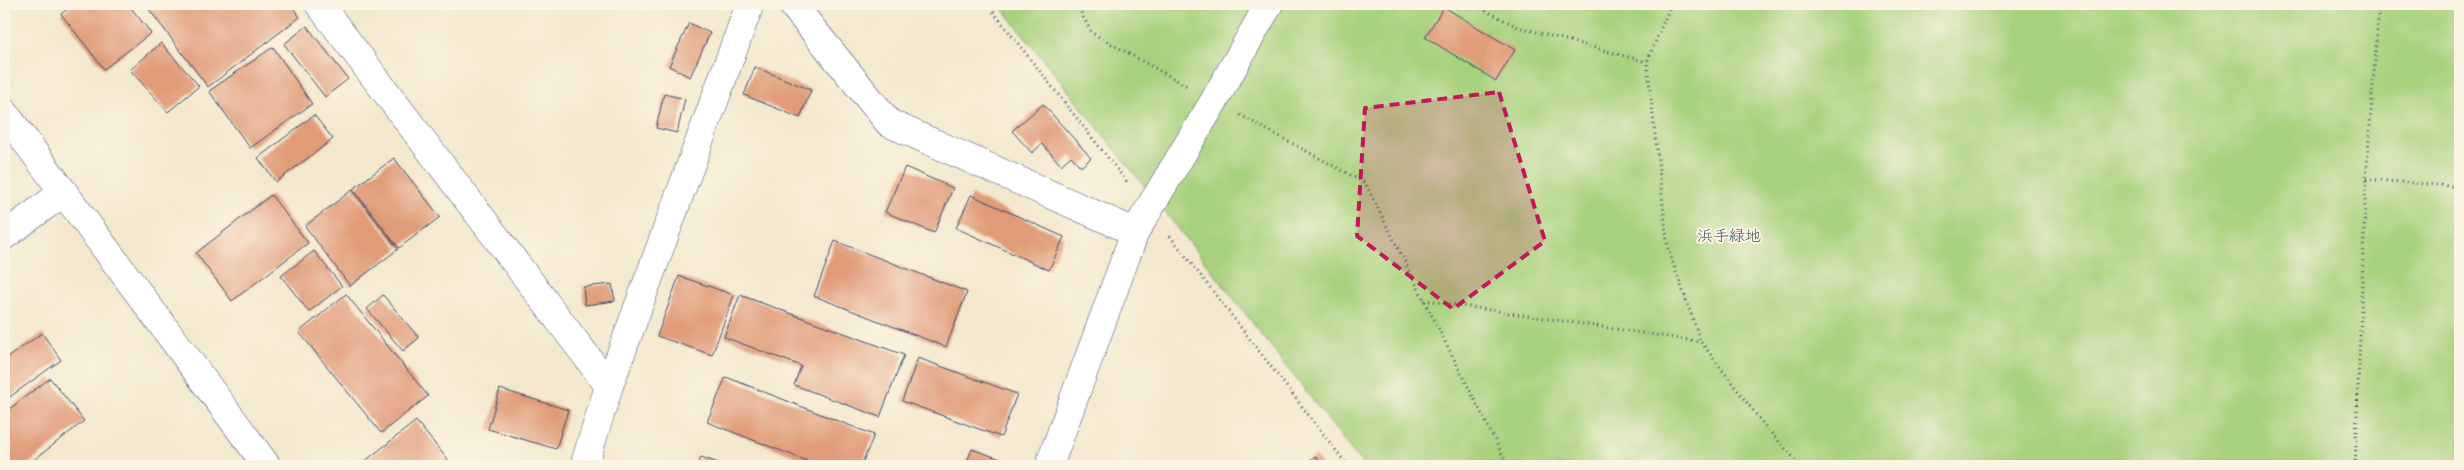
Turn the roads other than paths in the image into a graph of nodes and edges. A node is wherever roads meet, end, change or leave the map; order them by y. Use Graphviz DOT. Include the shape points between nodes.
graph roads {
  1 [pos="320,4"];
  2 [pos="750,4"];
  3 [pos="792,4"];
  4 [pos="1269,4"];
  5 [pos="4,112"];
  6 [pos="64,192"];
  7 [pos="1135,232"];
  8 [pos="4,236"];
  9 [pos="609,386"];
  10 [pos="267,466"];
  11 [pos="584,466"];
  12 [pos="1049,466"];
  1 -- 9 [label="street"];
  2 -- 9 [label="street"];
  3 -- 7 [label="street" via="889,123"];
  4 -- 7 [label="street"];
  5 -- 6 [label="street"];
  6 -- 8 [label="street"];
  6 -- 10 [label="street"];
  7 -- 12 [label="street"];
  9 -- 11 [label="street"];
}
